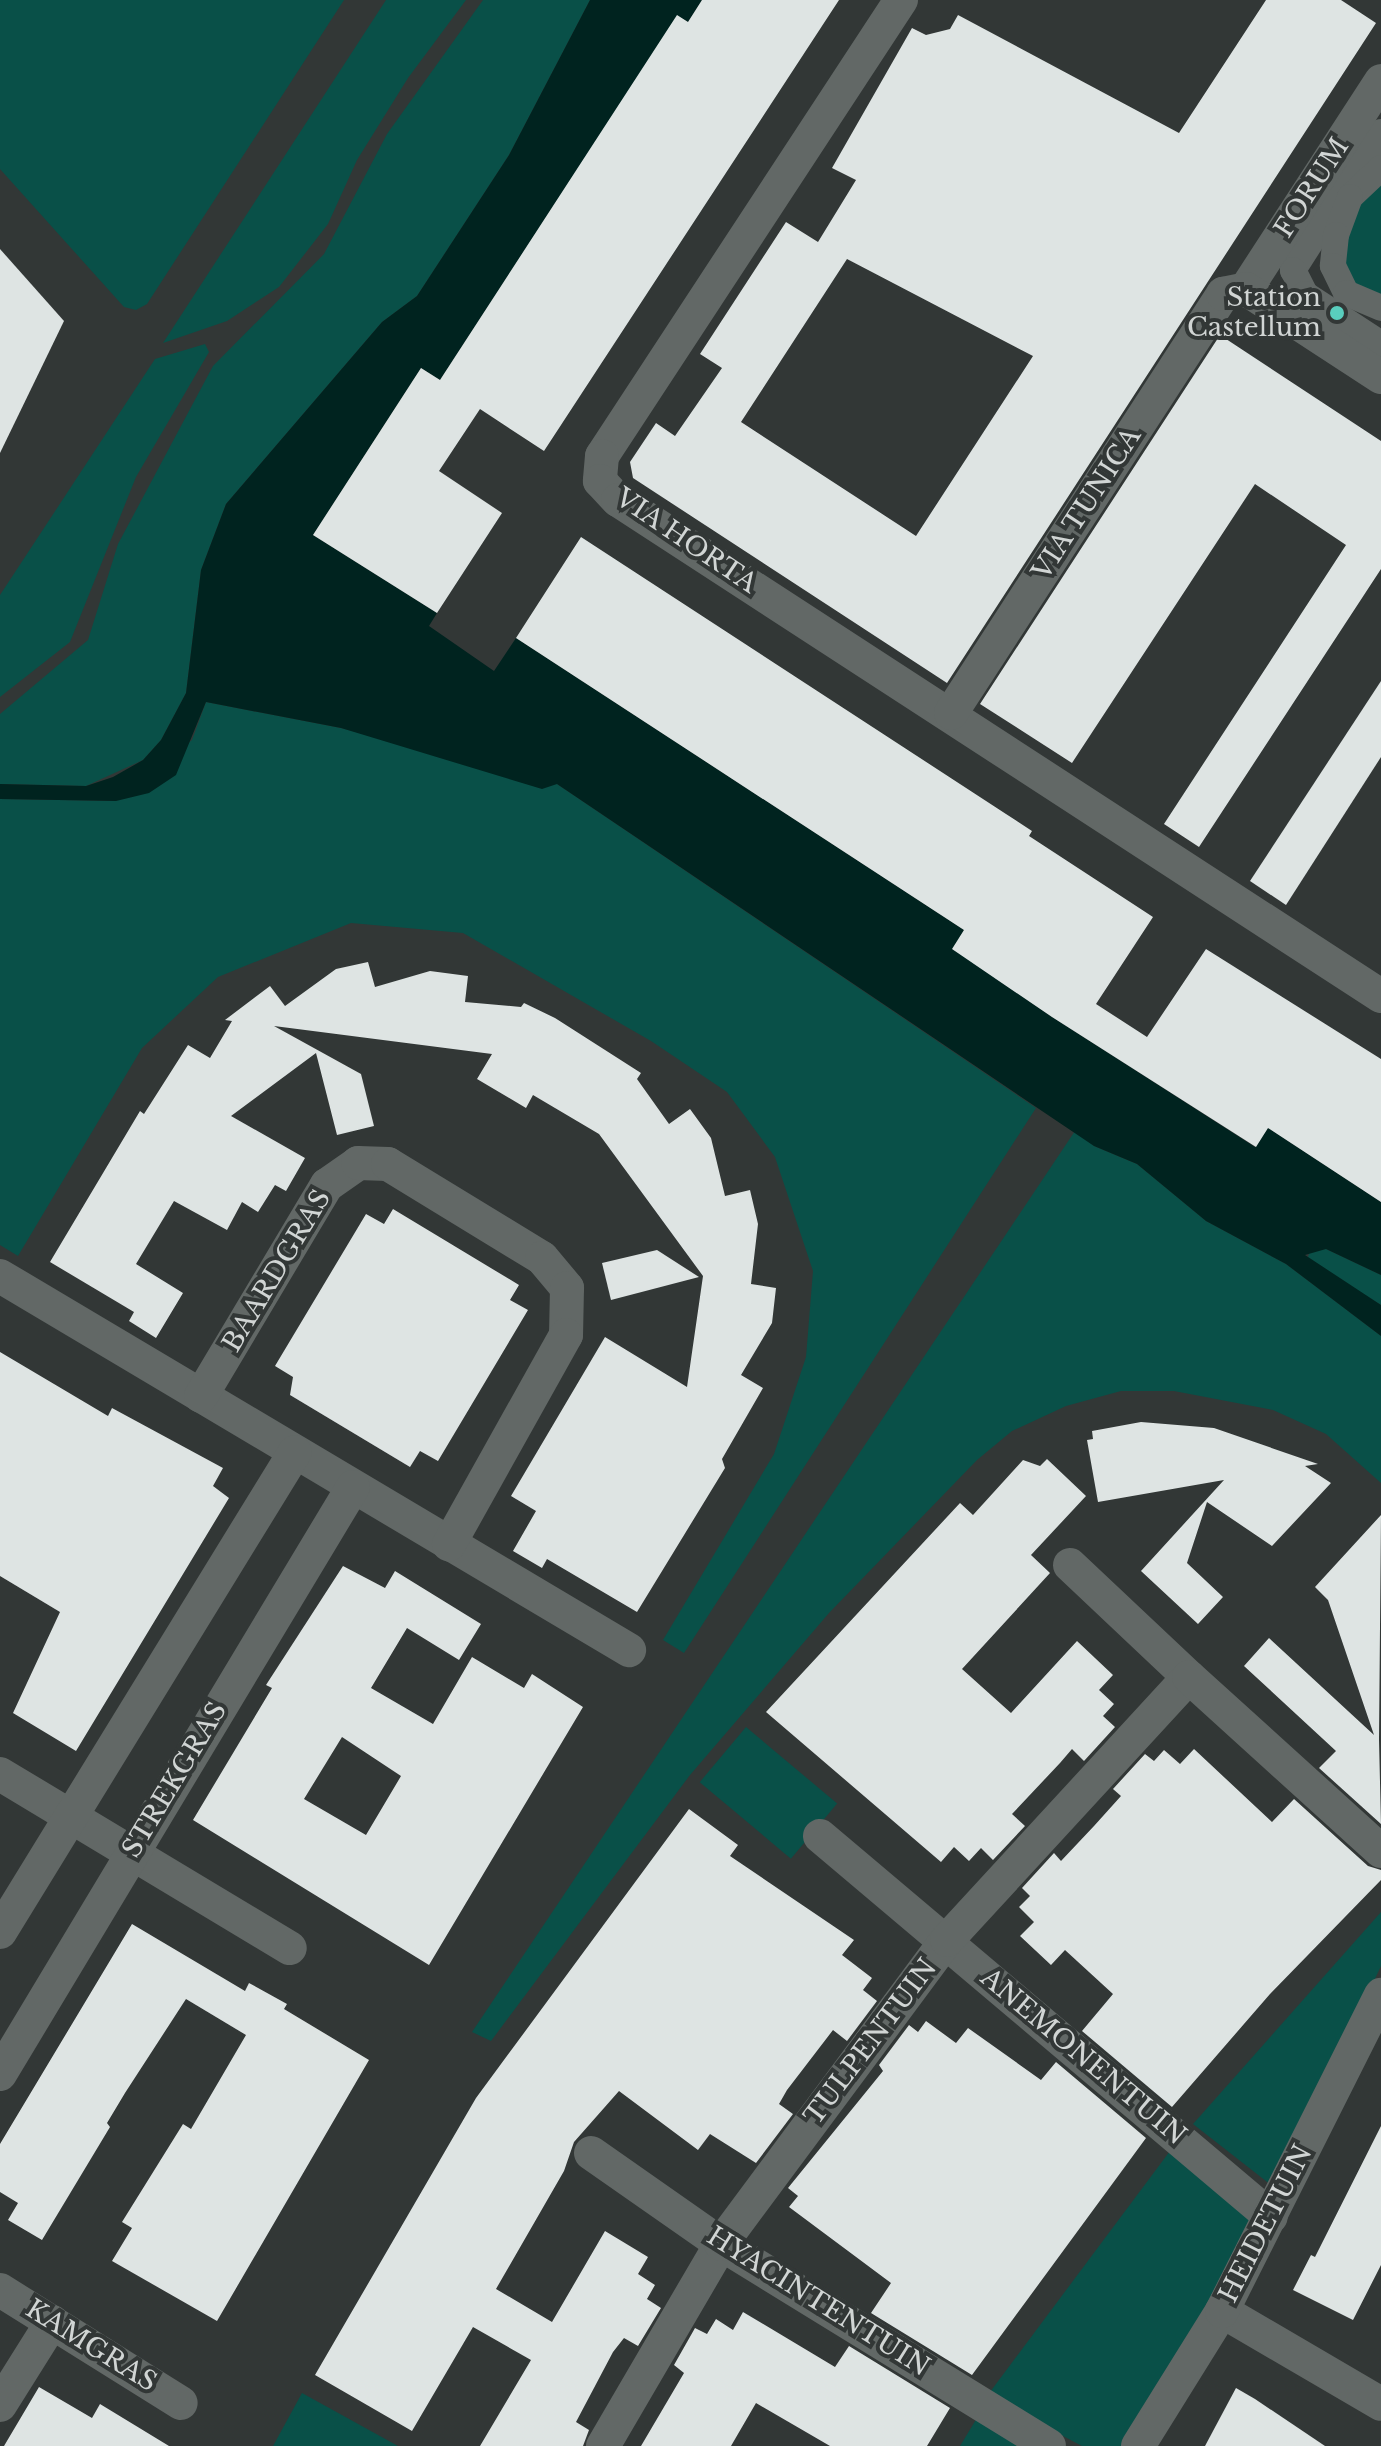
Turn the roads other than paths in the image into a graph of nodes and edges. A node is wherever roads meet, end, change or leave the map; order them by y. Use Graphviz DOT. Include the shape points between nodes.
graph roads {
  1 [pos="901,0"];
  2 [pos="1380,85"];
  3 [pos="1381,132"];
  4 [pos="1381,168"];
  5 [pos="1350,186"];
  6 [pos="1331,221"];
  7 [pos="1234,292"];
  8 [pos="1347,308"];
  9 [pos="1381,308"];
  10 [pos="1381,344"];
  11 [pos="1381,377"];
  12 [pos="951,713"];
  13 [pos="1381,996"];
  14 [pos="0,1276"];
  15 [pos="201,1396"];
  16 [pos="295,1452"];
  17 [pos="353,1487"];
  18 [pos="449,1544"];
  19 [pos="1070,1565"];
  20 [pos="629,1650"];
  21 [pos="1189,1677"];
  22 [pos="0,1774"];
  23 [pos="71,1817"];
  24 [pos="820,1836"];
  25 [pos="1381,1851"];
  26 [pos="130,1853"];
  27 [pos="0,1932"];
  28 [pos="947,1940"];
  29 [pos="290,1948"];
  30 [pos="1378,2009"];
  31 [pos="0,2074"];
  32 [pos="591,2153"];
  33 [pos="1271,2217"];
  34 [pos="721,2244"];
  35 [pos="0,2290"];
  36 [pos="1222,2311"];
  37 [pos="52,2322"];
  38 [pos="181,2403"];
  39 [pos="1381,2404"];
  40 [pos="0,2405"];
  41 [pos="603,2446"];
  42 [pos="1049,2446"];
  43 [pos="1138,2446"];
  1 -- 12 [label="street, VIA HORTA" via="602,456 600,481 618,500"];
  2 -- 7 [label="street, FORUM"];
  3 -- 5 [label="street"];
  4 -- 5 [label="street"];
  5 -- 6 [label="street"];
  6 -- 8 [label="street" via="1333,266"];
  6 -- 8 [label="street" via="1293,270 1305,294"];
  7 -- 11 [label="street"];
  7 -- 12 [label="street, VIA TUNICA"];
  8 -- 9 [label="street"];
  8 -- 10 [label="street"];
  12 -- 13 [label="street, VIA HORTA"];
  14 -- 15 [label="street"];
  15 -- 16 [label="street"];
  15 -- 18 [label="street, BAARDGRAS" via="327,1185 358,1163 388,1164 542,1258 567,1288 566,1335"];
  16 -- 17 [label="street"];
  16 -- 23 [label="street"];
  17 -- 18 [label="street"];
  17 -- 26 [label="street, STREKGRAS"];
  18 -- 20 [label="street"];
  19 -- 21 [label="street"];
  21 -- 25 [label="street"];
  21 -- 28 [label="street, TULPENTUIN"];
  22 -- 23 [label="street"];
  23 -- 26 [label="street"];
  23 -- 27 [label="street"];
  24 -- 28 [label="street, ANEMONENTUIN"];
  26 -- 29 [label="street"];
  26 -- 31 [label="street, STREKGRAS"];
  28 -- 33 [label="street, ANEMONENTUIN"];
  28 -- 34 [label="street, TULPENTUIN"];
  30 -- 33 [label="street, HEIDETUIN"];
  32 -- 34 [label="street, HYACINTENTUIN"];
  33 -- 36 [label="street, HEIDETUIN"];
  34 -- 41 [label="street, TULPENTUIN"];
  34 -- 42 [label="street, HYACINTENTUIN"];
  35 -- 37 [label="street, KAMGRAS"];
  36 -- 39 [label="street"];
  36 -- 43 [label="street, HEIDETUIN"];
  37 -- 38 [label="street, KAMGRAS"];
  37 -- 40 [label="street"];
}
